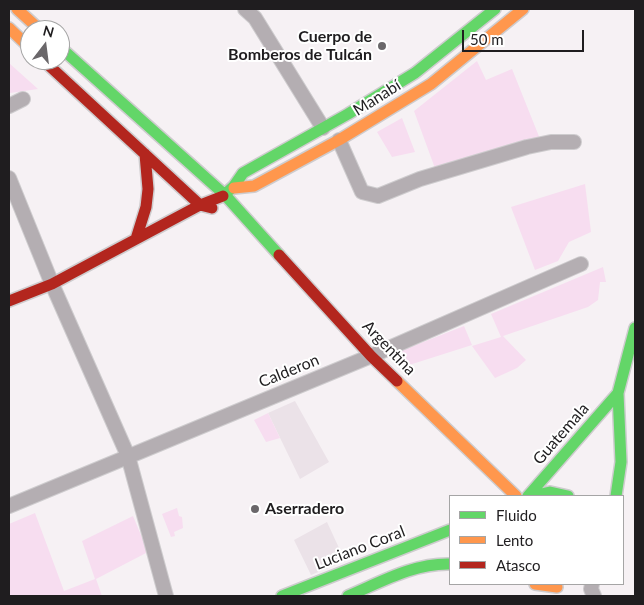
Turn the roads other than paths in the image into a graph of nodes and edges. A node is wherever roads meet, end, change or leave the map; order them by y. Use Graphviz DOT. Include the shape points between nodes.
graph roads {
  1 [pos="16,9"];
  2 [pos="495,9"];
  3 [pos="523,9"];
  4 [pos="254,12"];
  5 [pos="29,20"];
  6 [pos="9,28"];
  7 [pos="20,38"];
  8 [pos="70,56"];
  9 [pos="54,70"];
  10 [pos="23,99"];
  11 [pos="9,106"];
  12 [pos="323,128"];
  13 [pos="339,140"];
  14 [pos="574,142"];
  15 [pos="145,154"];
  16 [pos="9,178"];
  17 [pos="229,192"];
  18 [pos="200,205"];
  19 [pos="245,216"];
  20 [pos="136,239"];
  21 [pos="581,264"];
  22 [pos="52,284"];
  23 [pos="9,301"];
  24 [pos="635,328"];
  25 [pos="371,356"];
  26 [pos="618,393"];
  27 [pos="128,456"];
  28 [pos="635,458"];
  29 [pos="621,462"];
  30 [pos="515,495"];
  31 [pos="531,495"];
  32 [pos="534,495"];
  33 [pos="564,495"];
  34 [pos="616,495"];
  35 [pos="9,506"];
  36 [pos="449,530"];
  37 [pos="449,564"];
  38 [pos="539,585"];
  39 [pos="560,591"];
  40 [pos="166,596"];
  41 [pos="282,596"];
  42 [pos="348,596"];
  1 -- 5 [label="main road"];
  2 -- 12 [label="main road, Manabí" via="414,73"];
  3 -- 13 [label="main road, Manabí" via="431,84"];
  4 -- 12 [label="street"];
  6 -- 7 [label="main road"];
  8 -- 17 [label="main road, Argentina"];
  9 -- 15 [label="main road"];
  10 -- 11 [label="street"];
  12 -- 17 [label="main road, Manabí" via="243,173"];
  13 -- 14 [label="street" via="362,192 378,196 420,179 527,147"];
  13 -- 17 [label="main road, Manabí" via="254,186"];
  15 -- 18 [label="main road"];
  15 -- 20 [label="main road" via="146,207"];
  16 -- 22 [label="street"];
  17 -- 18 [label="main road, Manabí"];
  17 -- 19 [label="main road, Argentina"];
  18 -- 19 [label="main road"];
  18 -- 20 [label="main road, Manabí"];
  19 -- 25 [label="main road, Argentina"];
  20 -- 22 [label="main road, Manabí"];
  21 -- 25 [label="street, Calderon"];
  22 -- 23 [label="main road, Manabí"];
  22 -- 27 [label="street"];
  24 -- 26 [label="main road, Guatemala"];
  25 -- 27 [label="street, Calderon"];
  25 -- 30 [label="main road, Argentina"];
  26 -- 29 [label="main road, Guatemala"];
  26 -- 31 [label="main road, Guatemala"];
  27 -- 35 [label="street, Calderon"];
  27 -- 40 [label="street"];
  28 -- 29 [label="street"];
  29 -- 34 [label="main road, Guatemala"];
  32 -- 33 [label="main road" via="554,492"];
  36 -- 41 [label="main road, Luciano Coral"];
  37 -- 42 [label="main road" via="417,568"];
  38 -- 39 [label="main road"];
}
